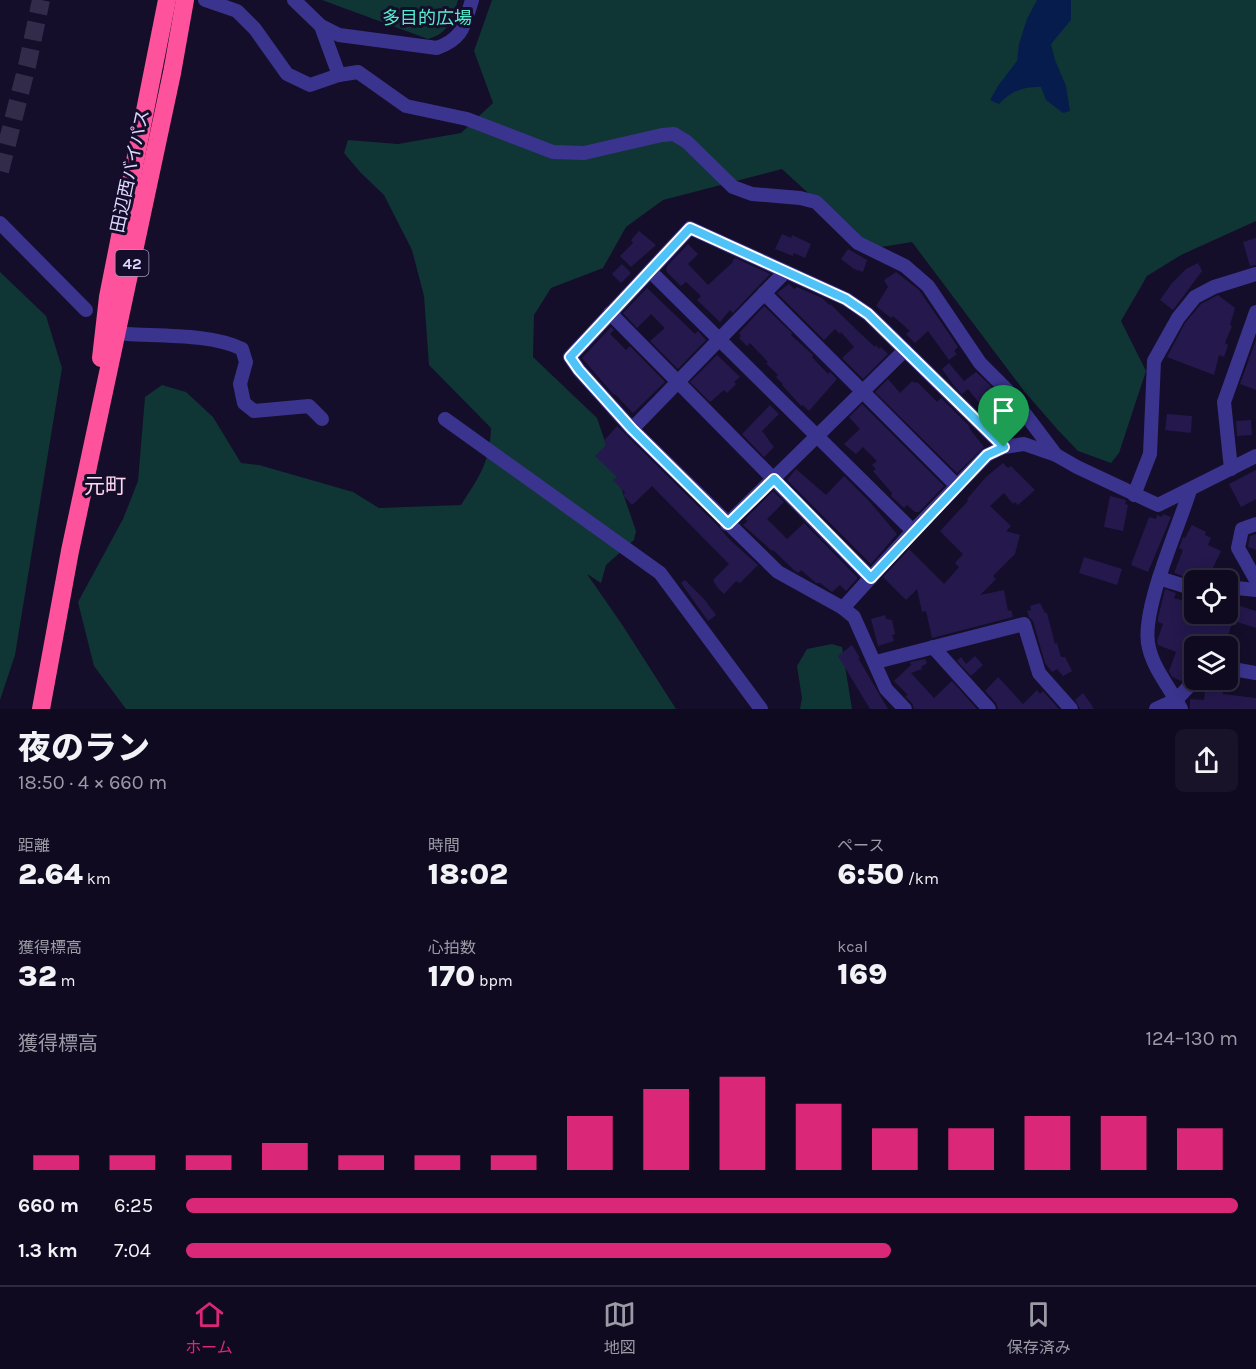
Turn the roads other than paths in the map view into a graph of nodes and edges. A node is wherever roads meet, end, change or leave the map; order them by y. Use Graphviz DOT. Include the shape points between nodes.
graph roads {
  1 [pos="167,0"];
  2 [pos="185,0"];
  3 [pos="206,0"];
  4 [pos="294,0"];
  5 [pos="472,0"];
  6 [pos="321,26"];
  7 [pos="339,75"];
  8 [pos="0,223"];
  9 [pos="650,271"];
  10 [pos="785,272"];
  11 [pos="1256,274"];
  12 [pos="764,293"];
  13 [pos="86,310"];
  14 [pos="1256,312"];
  15 [pos="610,313"];
  16 [pos="127,334"];
  17 [pos="719,339"];
  18 [pos="905,350"];
  19 [pos="678,382"];
  20 [pos="863,392"];
  21 [pos="322,419"];
  22 [pos="445,419"];
  23 [pos="632,429"];
  24 [pos="817,436"];
  25 [pos="1004,447"];
  26 [pos="1056,455"];
  27 [pos="1256,456"];
  28 [pos="1231,469"];
  29 [pos="774,479"];
  30 [pos="957,486"];
  31 [pos="1190,490"];
  32 [pos="1134,495"];
  33 [pos="728,524"];
  34 [pos="1256,524"];
  35 [pos="76,526"];
  36 [pos="913,531"];
  37 [pos="871,578"];
  38 [pos="1159,578"];
  39 [pos="1256,580"];
  40 [pos="1184,586"];
  41 [pos="1238,588"];
  42 [pos="1256,590"];
  43 [pos="843,608"];
  44 [pos="933,647"];
  45 [pos="876,662"];
  46 [pos="1238,670"];
  47 [pos="1256,673"];
  48 [pos="1188,690"];
  49 [pos="1178,705"];
  50 [pos="41,709"];
  51 [pos="762,709"];
  52 [pos="905,709"];
  53 [pos="989,709"];
  54 [pos="1071,709"];
  55 [pos="1156,709"];
  1 -- 35 [label="highway, 田辺西バイパス / 42" via="108,297"];
  2 -- 35 [label="highway, 田辺西バイパス / 42"];
  3 -- 7 [label="street" via="237,11 288,74 310,85"];
  4 -- 6 [label="street"];
  5 -- 6 [label="street" via="462,29 452,43 437,48 339,35"];
  6 -- 7 [label="street"];
  7 -- 26 [label="street" via="358,72 406,106 468,119 553,152 585,153 674,134 734,187 752,194 816,202 858,243 904,266 928,286 980,363 1007,390"];
  8 -- 13 [label="street"];
  9 -- 10 [label="street" via="690,228"];
  9 -- 15 [label="street"];
  9 -- 17 [label="street"];
  10 -- 12 [label="street"];
  10 -- 18 [label="street" via="846,299 868,314"];
  11 -- 32 [label="street" via="1195,297 1158,352 1154,361 1150,454"];
  12 -- 17 [label="street"];
  12 -- 20 [label="street"];
  14 -- 28 [label="street" via="1224,402"];
  15 -- 19 [label="street"];
  15 -- 23 [label="street" via="570,357"];
  16 -- 21 [label="street" via="232,344 242,349 246,362 240,384 244,403 254,411 309,406"];
  17 -- 19 [label="street"];
  17 -- 24 [label="street"];
  18 -- 20 [label="street"];
  18 -- 25 [label="street"];
  19 -- 23 [label="street"];
  19 -- 29 [label="street"];
  20 -- 24 [label="street"];
  20 -- 30 [label="street"];
  22 -- 51 [label="street" via="660,573"];
  23 -- 33 [label="street"];
  24 -- 29 [label="street"];
  24 -- 36 [label="street"];
  25 -- 26 [label="street" via="1024,444"];
  25 -- 30 [label="street" via="987,455"];
  26 -- 32 [label="street"];
  27 -- 28 [label="street"];
  28 -- 31 [label="street"];
  29 -- 33 [label="street"];
  29 -- 37 [label="street"];
  30 -- 36 [label="street"];
  31 -- 32 [label="street" via="1158,505"];
  31 -- 38 [label="street"];
  33 -- 43 [label="street" via="778,572"];
  34 -- 39 [label="street" via="1242,529 1238,548"];
  35 -- 50 [label="highway, 田辺西バイパス / 42"];
  36 -- 37 [label="street"];
  37 -- 43 [label="street"];
  38 -- 40 [label="street"];
  38 -- 49 [label="street" via="1147,631 1149,649"];
  41 -- 42 [label="street"];
  43 -- 45 [label="street" via="854,617"];
  44 -- 45 [label="street"];
  44 -- 53 [label="street"];
  44 -- 54 [label="street" via="1024,624 1039,673"];
  45 -- 52 [label="street" via="886,689"];
  46 -- 47 [label="street"];
  48 -- 49 [label="street"];
  49 -- 55 [label="street"];
}
